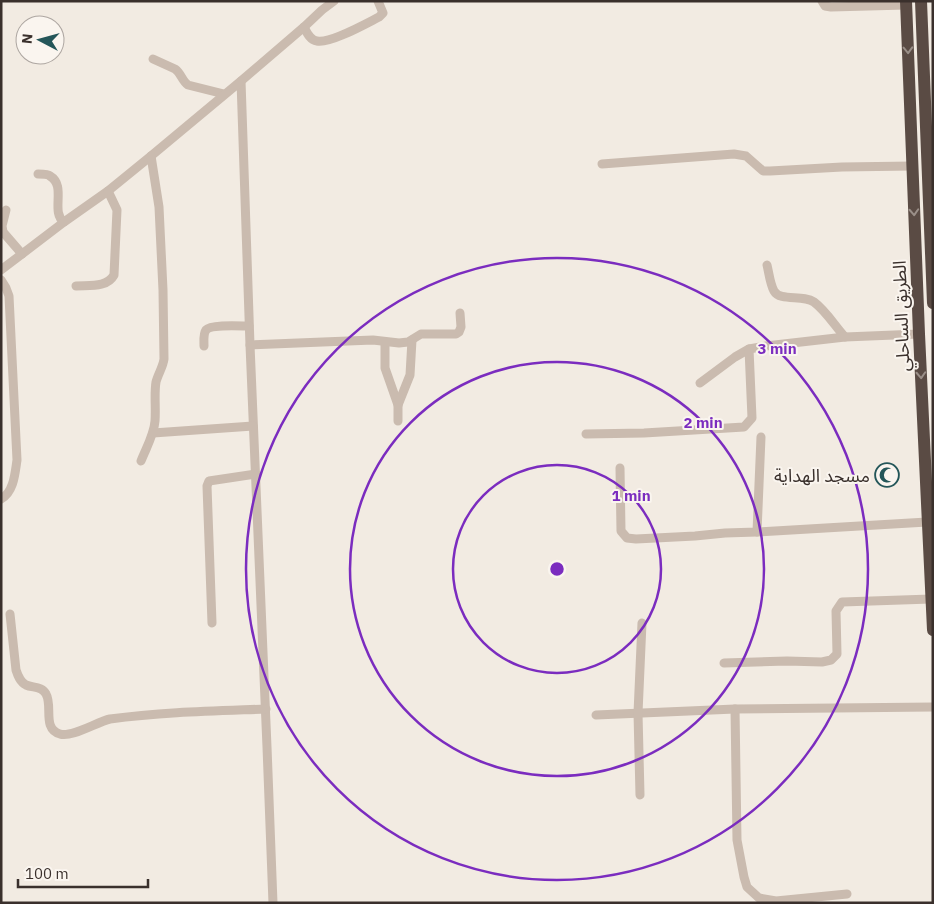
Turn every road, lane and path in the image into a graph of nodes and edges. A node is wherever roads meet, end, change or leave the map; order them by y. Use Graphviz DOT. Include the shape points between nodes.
graph roads {
  1 [pos="334,1"];
  2 [pos="378,1"];
  3 [pos="822,1"];
  4 [pos="921,1"];
  5 [pos="906,3"];
  6 [pos="927,16"];
  7 [pos="304,27"];
  8 [pos="153,59"];
  9 [pos="241,81"];
  10 [pos="224,94"];
  11 [pos="151,156"];
  12 [pos="602,164"];
  13 [pos="912,166"];
  14 [pos="38,174"];
  15 [pos="108,191"];
  16 [pos="6,210"];
  17 [pos="64,222"];
  18 [pos="22,254"];
  19 [pos="767,265"];
  20 [pos="1,270"];
  21 [pos="1,280"];
  22 [pos="76,286"];
  23 [pos="933,304"];
  24 [pos="460,313"];
  25 [pos="249,326"];
  26 [pos="918,334"];
  27 [pos="845,337"];
  28 [pos="412,340"];
  29 [pos="385,342"];
  30 [pos="250,345"];
  31 [pos="204,346"];
  32 [pos="749,350"];
  33 [pos="700,383"];
  34 [pos="398,405"];
  35 [pos="398,421"];
  36 [pos="253,426"];
  37 [pos="153,432"];
  38 [pos="586,434"];
  39 [pos="762,437"];
  40 [pos="141,461"];
  41 [pos="620,468"];
  42 [pos="256,474"];
  43 [pos="1,499"];
  44 [pos="927,522"];
  45 [pos="757,532"];
  46 [pos="931,599"];
  47 [pos="10,614"];
  48 [pos="212,623"];
  49 [pos="642,623"];
  50 [pos="933,630"];
  51 [pos="724,663"];
  52 [pos="933,707"];
  53 [pos="266,709"];
  54 [pos="735,709"];
  55 [pos="638,713"];
  56 [pos="596,715"];
  57 [pos="640,795"];
  58 [pos="847,894"];
  59 [pos="273,903"];
  1 -- 7 [label="street"];
  2 -- 7 [label="street" via="383,13 380,17 333,39 317,41 309,37"];
  3 -- 5 [label="street" via="831,7"];
  4 -- 6 [label="highway, الطريق الساحلي"];
  5 -- 13 [label="highway, الطريق الساحلي, one-way"];
  6 -- 23 [label="highway, الطريق الساحلي"];
  7 -- 9 [label="street"];
  8 -- 10 [label="street" via="178,71 188,85"];
  9 -- 10 [label="street"];
  9 -- 25 [label="street"];
  10 -- 11 [label="street"];
  11 -- 15 [label="street"];
  11 -- 37 [label="street" via="159,207 164,359 157,380"];
  12 -- 13 [label="street" via="734,154 746,156 763,171"];
  13 -- 26 [label="highway, الطريق الساحلي, one-way"];
  14 -- 17 [label="street" via="50,176 55,181 58,215"];
  15 -- 17 [label="street"];
  15 -- 22 [label="street" via="117,210 114,276 102,284"];
  16 -- 18 [label="street" via="3,232"];
  17 -- 18 [label="street"];
  18 -- 20 [label="street"];
  19 -- 27 [label="street" via="776,294 813,301"];
  21 -- 43 [label="street" via="9,296 17,460 9,493"];
  24 -- 28 [label="street" via="460,332 421,334"];
  25 -- 30 [label="street"];
  25 -- 31 [label="street" via="209,328 205,333"];
  26 -- 27 [label="street"];
  26 -- 44 [label="highway, الطريق الساحلي, one-way"];
  27 -- 32 [label="street"];
  28 -- 29 [label="street" via="399,344"];
  28 -- 34 [label="street" via="410,375"];
  29 -- 30 [label="street"];
  29 -- 34 [label="street" via="385,368"];
  30 -- 36 [label="street"];
  32 -- 33 [label="street"];
  32 -- 38 [label="street" via="752,418 744,427"];
  34 -- 35 [label="street"];
  36 -- 37 [label="street"];
  36 -- 42 [label="street"];
  37 -- 40 [label="street"];
  39 -- 45 [label="street"];
  41 -- 45 [label="street" via="621,531 627,538"];
  42 -- 48 [label="street" via="209,481"];
  42 -- 53 [label="street"];
  44 -- 45 [label="street"];
  44 -- 46 [label="highway, الطريق الساحلي"];
  46 -- 50 [label="highway, الطريق الساحلي"];
  46 -- 51 [label="street" via="842,602 836,611 837,654 831,660"];
  47 -- 53 [label="street" via="19,679 46,692 49,723 60,734 70,734 107,720 147,714"];
  49 -- 55 [label="street"];
  52 -- 54 [label="street"];
  53 -- 59 [label="street"];
  54 -- 55 [label="street"];
  54 -- 58 [label="street" via="736,840 747,887 759,898 776,901"];
  55 -- 56 [label="street"];
  55 -- 57 [label="street"];
}
